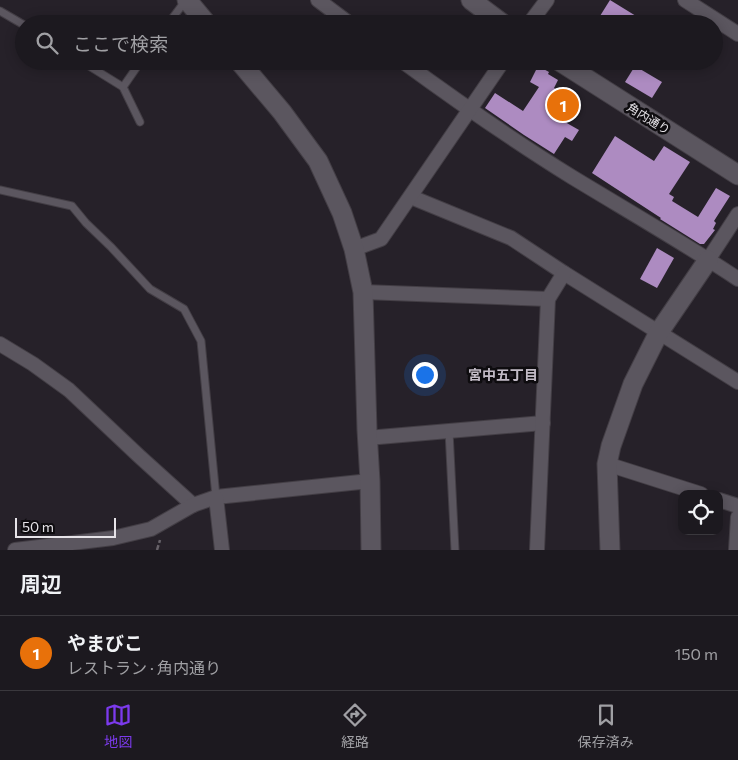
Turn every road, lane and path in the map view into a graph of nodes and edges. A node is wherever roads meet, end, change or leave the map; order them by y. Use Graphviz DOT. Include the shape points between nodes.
graph roads {
  1 [pos="186,0"];
  2 [pos="318,0"];
  3 [pos="471,0"];
  4 [pos="547,0"];
  5 [pos="685,0"];
  6 [pos="0,10"];
  7 [pos="175,15"];
  8 [pos="199,15"];
  9 [pos="338,15"];
  10 [pos="491,15"];
  11 [pos="536,15"];
  12 [pos="708,15"];
  13 [pos="15,19"];
  14 [pos="723,24"];
  15 [pos="738,34"];
  16 [pos="95,70"];
  17 [pos="135,70"];
  18 [pos="247,70"];
  19 [pos="414,70"];
  20 [pos="497,70"];
  21 [pos="573,70"];
  22 [pos="122,88"];
  23 [pos="470,110"];
  24 [pos="140,122"];
  25 [pos="738,174"];
  26 [pos="0,190"];
  27 [pos="411,196"];
  28 [pos="738,214"];
  29 [pos="354,249"];
  30 [pos="708,260"];
  31 [pos="564,273"];
  32 [pos="738,279"];
  33 [pos="364,292"];
  34 [pos="548,299"];
  35 [pos="659,332"];
  36 [pos="0,344"];
  37 [pos="738,382"];
  38 [pos="543,423"];
  39 [pos="449,431"];
  40 [pos="367,438"];
  41 [pos="608,464"];
  42 [pos="370,481"];
  43 [pos="689,490"];
  44 [pos="216,497"];
  45 [pos="723,501"];
  46 [pos="193,505"];
  47 [pos="738,506"];
  48 [pos="738,517"];
  49 [pos="15,550"];
  50 [pos="222,550"];
  51 [pos="370,550"];
  52 [pos="454,550"];
  53 [pos="538,550"];
  54 [pos="610,550"];
  55 [pos="736,550"];
  1 -- 7 [label="lane"];
  1 -- 8 [label="street"];
  2 -- 9 [label="street"];
  3 -- 10 [label="street"];
  4 -- 11 [label="street"];
  5 -- 12 [label="street"];
  6 -- 13 [label="lane"];
  14 -- 15 [label="street"];
  16 -- 22 [label="lane"];
  17 -- 22 [label="lane"];
  18 -- 29 [label="street" via="318,161"];
  19 -- 23 [label="street"];
  20 -- 23 [label="street"];
  21 -- 25 [label="street, 角内通り"];
  22 -- 24 [label="lane"];
  23 -- 27 [label="street"];
  23 -- 30 [label="street"];
  26 -- 44 [label="lane" via="72,206 150,289 184,309 201,341"];
  27 -- 29 [label="street" via="381,239"];
  27 -- 31 [label="street" via="511,238"];
  28 -- 30 [label="street"];
  29 -- 33 [label="street"];
  30 -- 32 [label="street"];
  30 -- 35 [label="street"];
  31 -- 34 [label="street"];
  31 -- 35 [label="street"];
  33 -- 34 [label="street"];
  33 -- 40 [label="street"];
  34 -- 38 [label="street"];
  35 -- 37 [label="street"];
  35 -- 41 [label="street" via="633,384 611,446"];
  36 -- 46 [label="street" via="70,390"];
  38 -- 39 [label="street"];
  38 -- 53 [label="street"];
  39 -- 40 [label="street"];
  39 -- 52 [label="lane"];
  40 -- 42 [label="street"];
  41 -- 43 [label="street"];
  41 -- 54 [label="street"];
  42 -- 44 [label="street"];
  42 -- 51 [label="street"];
  44 -- 46 [label="street"];
  44 -- 50 [label="street"];
  45 -- 47 [label="street"];
  46 -- 49 [label="street" via="151,529 132,534"];
  48 -- 55 [label="street"];
}
